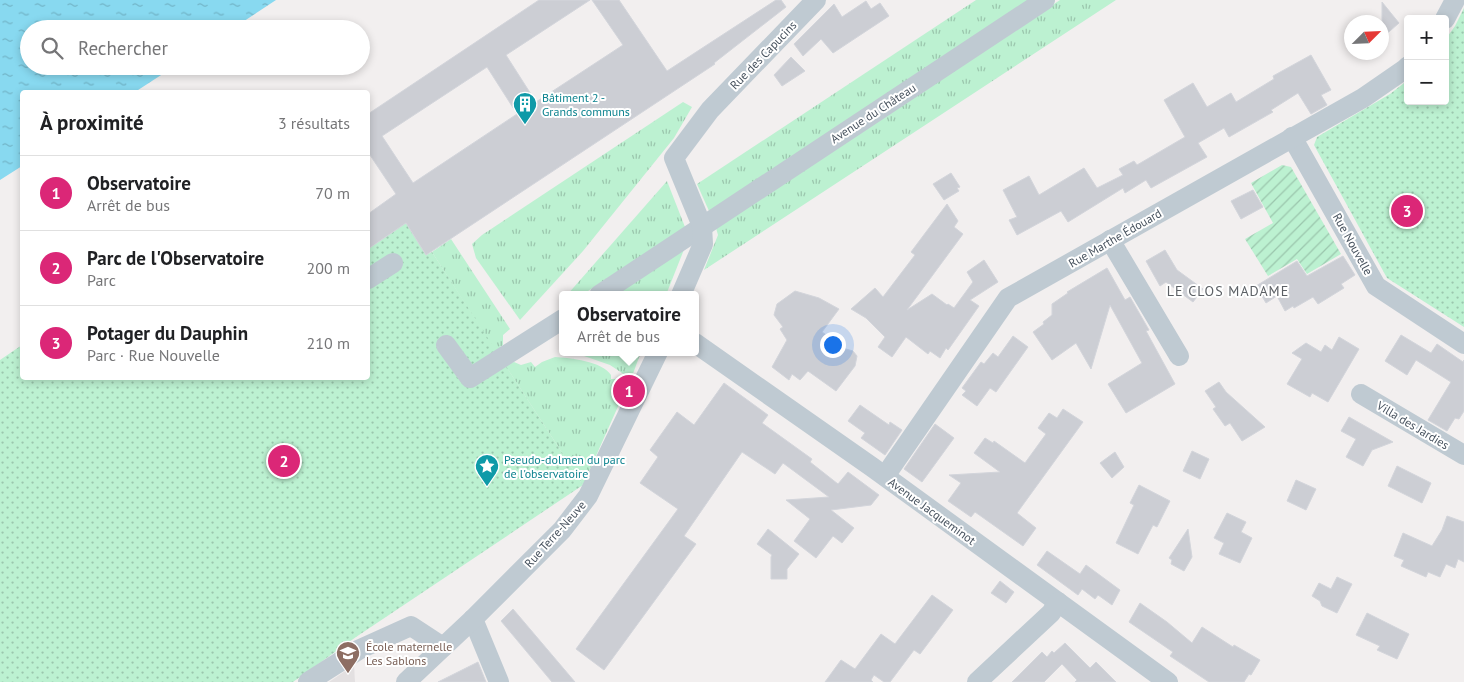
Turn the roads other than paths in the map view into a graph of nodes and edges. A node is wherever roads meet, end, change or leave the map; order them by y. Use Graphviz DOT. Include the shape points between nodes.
graph roads {
  1 [pos="816,0"];
  2 [pos="1045,0"];
  3 [pos="1455,0"];
  4 [pos="1447,15"];
  5 [pos="1404,69"];
  6 [pos="1292,137"];
  7 [pos="702,226"];
  8 [pos="1110,240"];
  9 [pos="393,263"];
  10 [pos="370,278"];
  11 [pos="605,291"];
  12 [pos="683,291"];
  13 [pos="559,321"];
  14 [pos="1464,344"];
  15 [pos="446,345"];
  16 [pos="699,346"];
  17 [pos="656,356"];
  18 [pos="1179,356"];
  19 [pos="1361,394"];
  20 [pos="1464,455"];
  21 [pos="885,476"];
  22 [pos="1058,602"];
  23 [pos="473,619"];
  24 [pos="443,647"];
  25 [pos="308,682"];
  26 [pos="406,682"];
  27 [pos="499,682"];
  28 [pos="976,682"];
  29 [pos="1168,682"];
  1 -- 7 [label="street, Rue des Capucins" via="710,110 674,158"];
  2 -- 7 [label="street, Avenue du Château"];
  3 -- 4 [label="street"];
  5 -- 6 [label="street, Rue Marthe Édouard" via="1363,98"];
  6 -- 8 [label="street, Rue Marthe Édouard"];
  6 -- 14 [label="street, Rue Nouvelle" via="1376,286"];
  7 -- 11 [label="street, Avenue du Château"];
  7 -- 12 [label="street" via="703,244"];
  8 -- 18 [label="street"];
  8 -- 21 [label="street, Rue Marthe Édouard" via="1008,298"];
  9 -- 10 [label="street"];
  13 -- 15 [label="street" via="470,378"];
  16 -- 21 [label="street, Avenue Jacqueminot"];
  17 -- 23 [label="street, Rue Terre-Neuve" via="588,496 562,530"];
  19 -- 20 [label="street, Villa des Jardies"];
  21 -- 22 [label="street, Avenue Jacqueminot"];
  22 -- 28 [label="street" via="1051,613"];
  22 -- 29 [label="street, Avenue Jacqueminot"];
  23 -- 24 [label="street, Rue Terre-Neuve"];
  23 -- 27 [label="street"];
  24 -- 25 [label="street" via="411,626 360,649"];
  24 -- 26 [label="street, Rue Terre-Neuve"];
}
